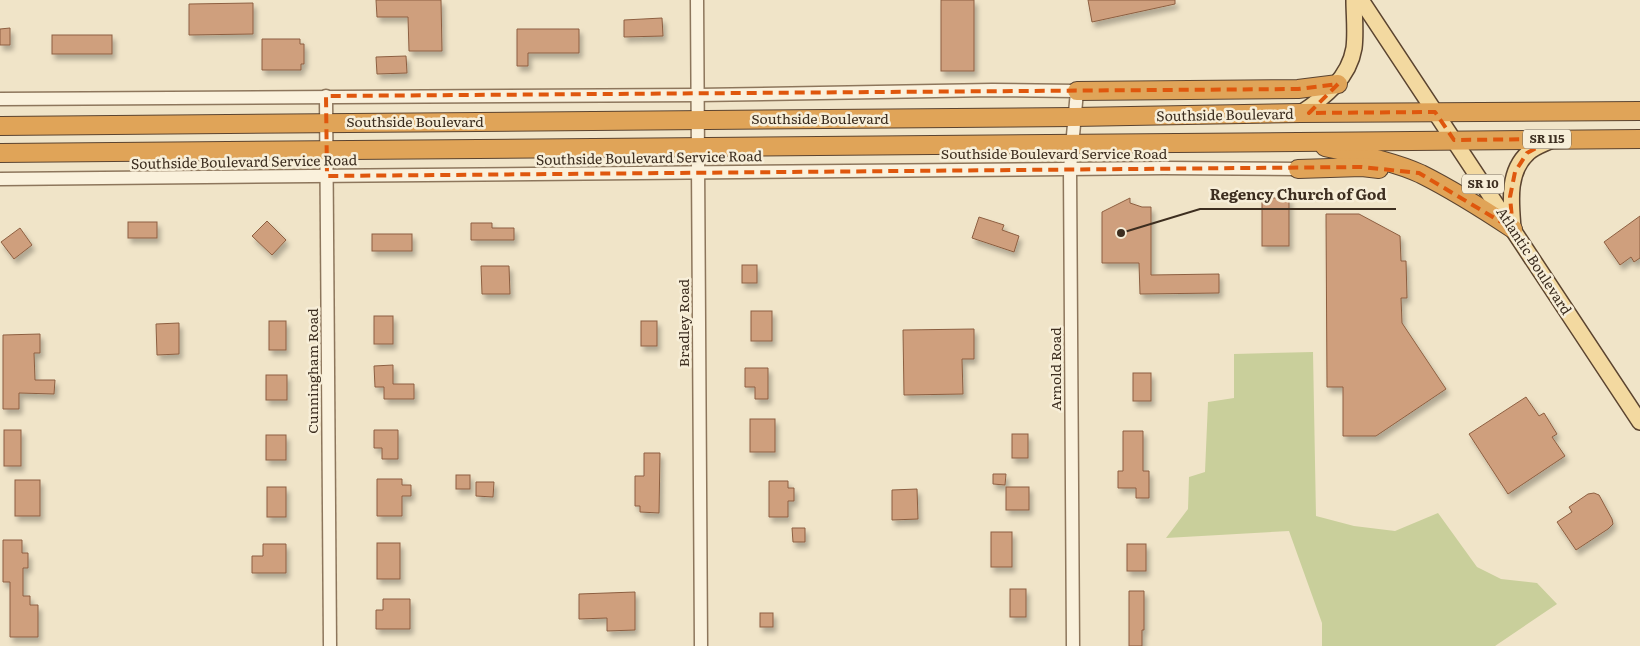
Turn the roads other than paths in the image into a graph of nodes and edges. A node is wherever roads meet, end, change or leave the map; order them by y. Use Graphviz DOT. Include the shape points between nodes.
graph roads {
  1 [pos="697,0"];
  2 [pos="1354,0"];
  3 [pos="1361,0"];
  4 [pos="1338,84"];
  5 [pos="1077,91"];
  6 [pos="698,95"];
  7 [pos="326,96"];
  8 [pos="0,99"];
  9 [pos="1640,111"];
  10 [pos="1436,112"];
  11 [pos="1301,113"];
  12 [pos="1074,118"];
  13 [pos="698,120"];
  14 [pos="327,123"];
  15 [pos="0,126"];
  16 [pos="1640,139"];
  17 [pos="1454,140"];
  18 [pos="1553,140"];
  19 [pos="1295,141"];
  20 [pos="1072,144"];
  21 [pos="698,146"];
  22 [pos="327,150"];
  23 [pos="0,153"];
  24 [pos="1298,169"];
  25 [pos="1070,170"];
  26 [pos="698,172"];
  27 [pos="1419,173"];
  28 [pos="327,176"];
  29 [pos="0,179"];
  30 [pos="1513,229"];
  31 [pos="1640,422"];
  32 [pos="330,646"];
  33 [pos="701,646"];
  34 [pos="1073,646"];
  1 -- 6 [label="street, Bradley Road"];
  2 -- 4 [label="main road" via="1354,48"];
  3 -- 10 [label="main road, Atlantic Boulevard"];
  4 -- 5 [label="highway" via="1298,89"];
  4 -- 11 [label="main road"];
  5 -- 6 [label="street"];
  5 -- 12 [label="street, Arnold Road"];
  6 -- 7 [label="street"];
  6 -- 13 [label="street, Bradley Road"];
  7 -- 8 [label="street"];
  7 -- 14 [label="street, Cunningham Road"];
  9 -- 10 [label="highway, Southside Boulevard / SR 115"];
  10 -- 11 [label="highway, Southside Boulevard / SR 115"];
  10 -- 17 [label="main road, Atlantic Boulevard"];
  11 -- 12 [label="highway, Southside Boulevard"];
  12 -- 13 [label="highway, Southside Boulevard"];
  12 -- 20 [label="street, Arnold Road"];
  13 -- 14 [label="highway, Southside Boulevard"];
  13 -- 21 [label="street, Bradley Road"];
  14 -- 15 [label="highway, Southside Boulevard"];
  14 -- 22 [label="street, Cunningham Road"];
  16 -- 18 [label="highway, Southside Boulevard / SR 115"];
  17 -- 18 [label="highway, Southside Boulevard / SR 115"];
  17 -- 19 [label="highway, Southside Boulevard"];
  17 -- 30 [label="main road, Atlantic Boulevard / SR 10"];
  18 -- 30 [label="main road" via="1527,153 1515,172 1510,197"];
  19 -- 20 [label="highway, Southside Boulevard"];
  19 -- 27 [label="highway"];
  20 -- 21 [label="highway, Southside Boulevard"];
  20 -- 25 [label="street, Arnold Road"];
  21 -- 22 [label="highway, Southside Boulevard"];
  21 -- 26 [label="street, Bradley Road"];
  22 -- 23 [label="highway, Southside Boulevard"];
  22 -- 28 [label="street, Cunningham Road"];
  24 -- 25 [label="street, Southside Boulevard Service Road"];
  24 -- 27 [label="highway" via="1362,167"];
  25 -- 26 [label="street, Southside Boulevard Service Road"];
  25 -- 34 [label="street, Arnold Road"];
  26 -- 28 [label="street, Southside Boulevard Service Road"];
  26 -- 33 [label="street, Bradley Road"];
  27 -- 30 [label="highway"];
  28 -- 29 [label="street, Southside Boulevard Service Road"];
  28 -- 32 [label="street, Cunningham Road"];
  30 -- 31 [label="main road, Atlantic Boulevard / SR 10"];
}
